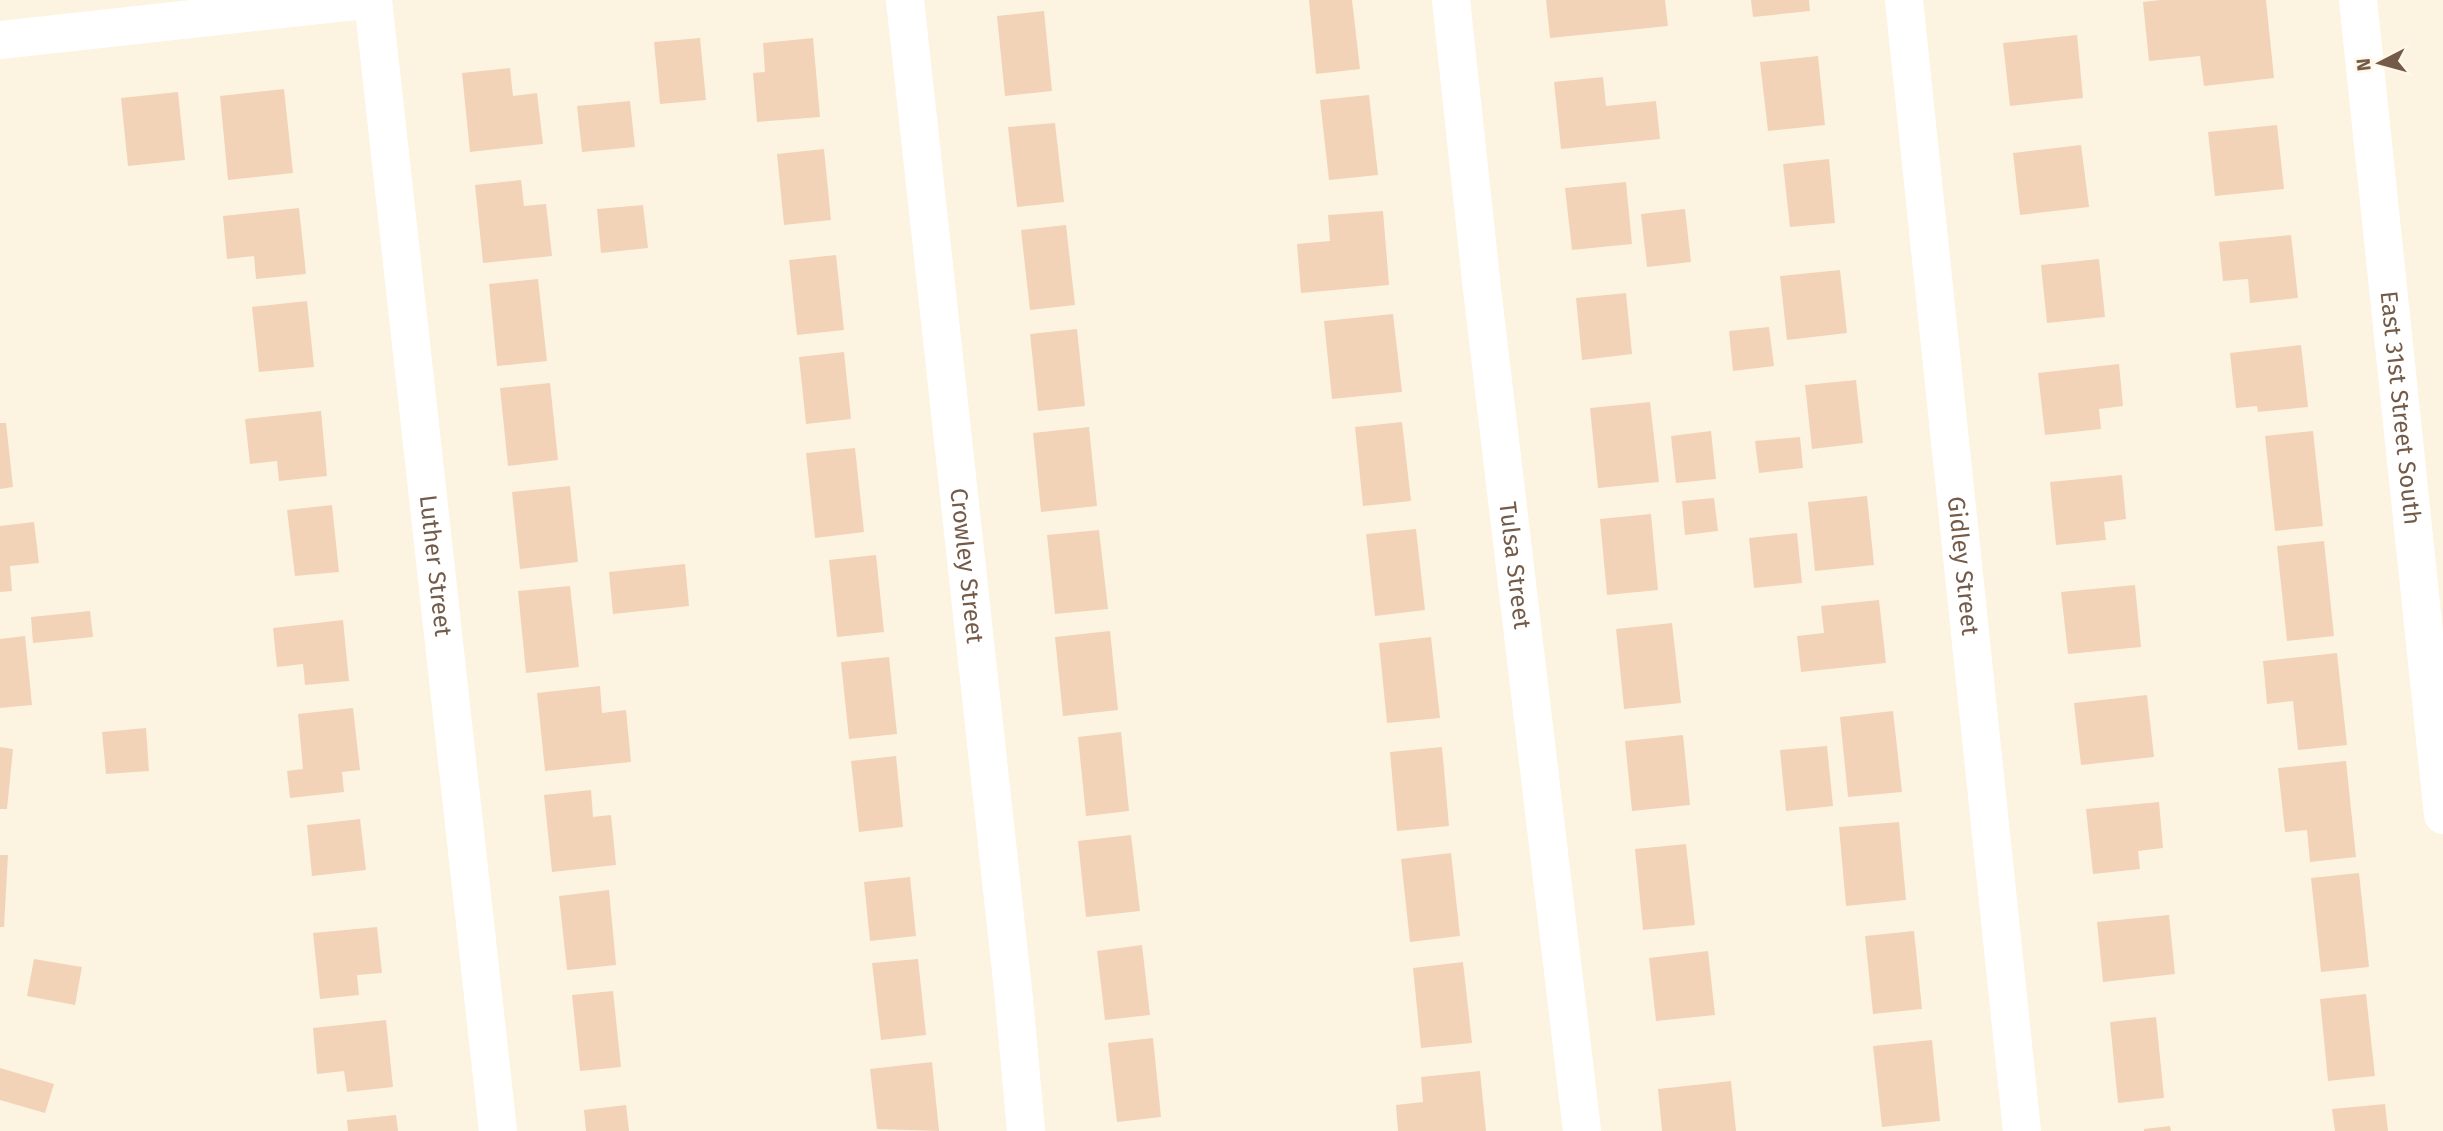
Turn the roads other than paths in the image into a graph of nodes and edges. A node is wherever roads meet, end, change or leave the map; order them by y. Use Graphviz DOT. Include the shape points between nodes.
graph roads {
  1 [pos="364,0"];
  2 [pos="373,0"];
  3 [pos="905,0"];
  4 [pos="1451,0"];
  5 [pos="1904,0"];
  6 [pos="2358,0"];
  7 [pos="143,12"];
  8 [pos="0,40"];
  9 [pos="2443,815"];
  10 [pos="498,1131"];
  11 [pos="1026,1131"];
  12 [pos="1582,1131"];
  13 [pos="2022,1131"];
  1 -- 7 [label="street"];
  2 -- 10 [label="street, Luther Street"];
  3 -- 11 [label="street, Crowley Street"];
  4 -- 12 [label="street, Tulsa Street"];
  5 -- 13 [label="street, Gidley Street"];
  6 -- 9 [label="street, East 31st Street South"];
  7 -- 8 [label="street"];
}
